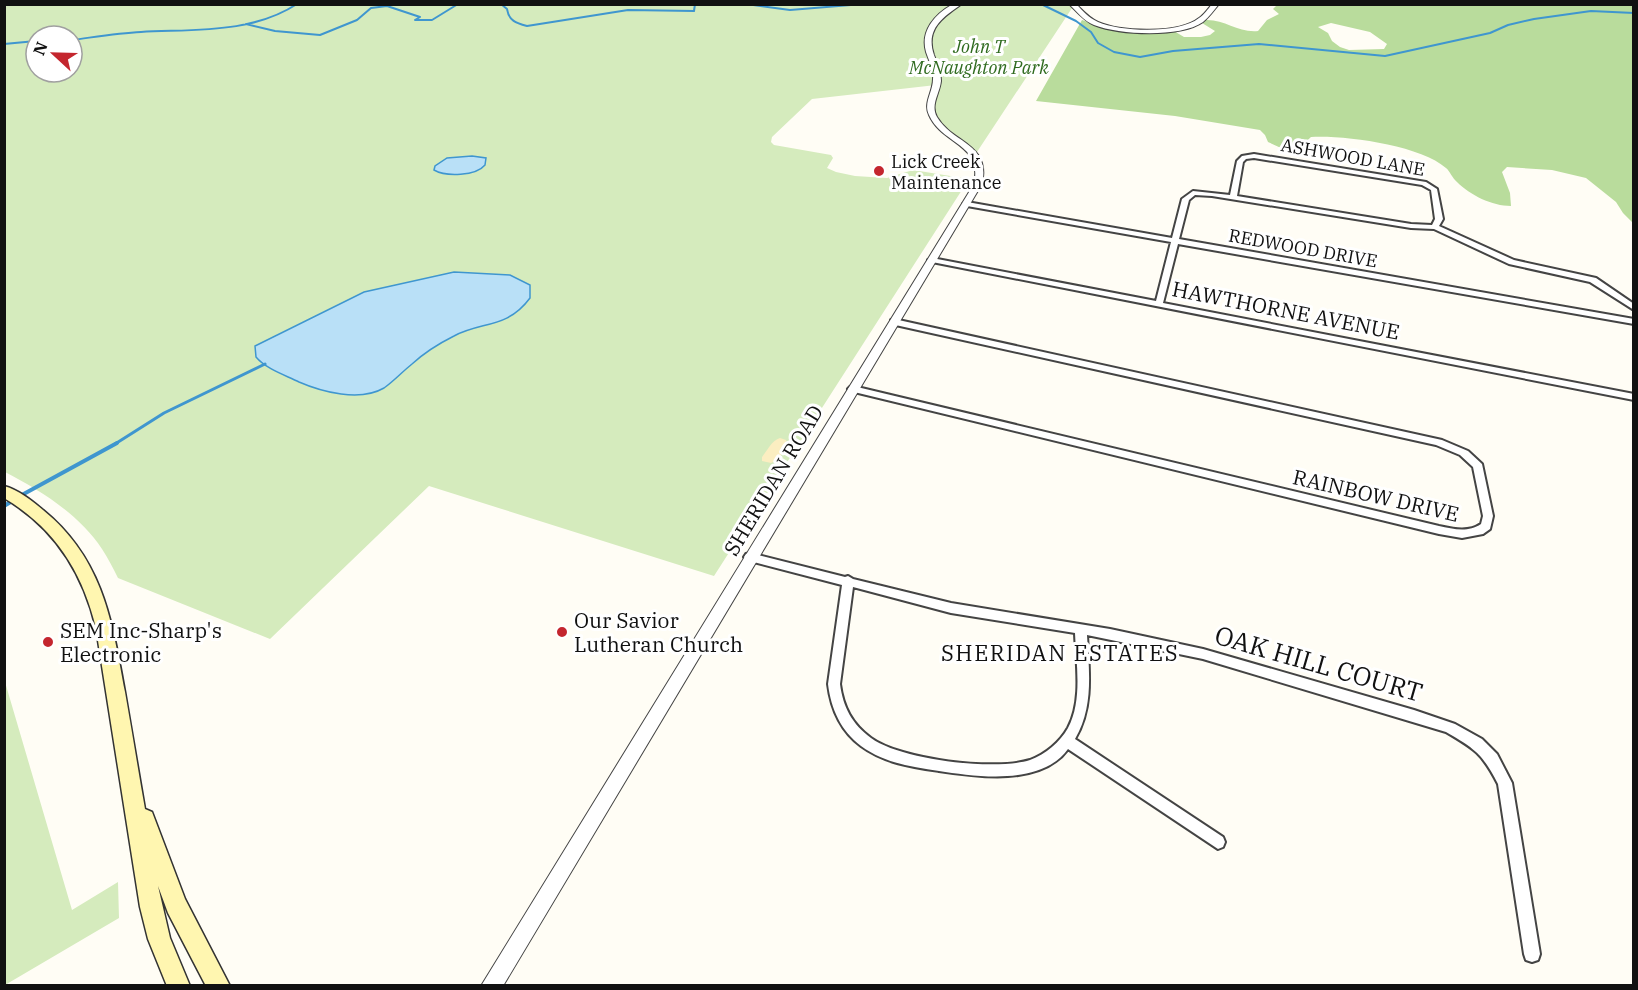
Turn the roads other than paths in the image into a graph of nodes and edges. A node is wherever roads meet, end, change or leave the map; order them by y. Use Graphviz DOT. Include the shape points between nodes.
graph roads {
  1 [pos="959,4"];
  2 [pos="1072,4"];
  3 [pos="1216,4"];
  4 [pos="1233,197"];
  5 [pos="967,204"];
  6 [pos="1436,227"];
  7 [pos="1176,241"];
  8 [pos="932,260"];
  9 [pos="1159,304"];
  10 [pos="1634,308"];
  11 [pos="894,322"];
  12 [pos="1634,322"];
  13 [pos="853,389"];
  14 [pos="1634,397"];
  15 [pos="14,496"];
  16 [pos="750,557"];
  17 [pos="848,580"];
  18 [pos="1081,629"];
  19 [pos="1067,741"];
  20 [pos="133,784"];
  21 [pos="1218,842"];
  22 [pos="1532,954"];
  23 [pos="179,986"];
  24 [pos="219,986"];
  25 [pos="491,986"];
  1 -- 5 [label="street, SHERIDAN ROAD" via="935,21 927,44 937,77 931,114 969,149 980,165 981,178"];
  2 -- 3 [label="street" via="1095,23 1133,31 1196,23"];
  4 -- 6 [label="street"];
  4 -- 6 [label="street, ASHWOOD LANE" via="1241,159 1265,157 1424,183 1435,192 1439,219"];
  4 -- 7 [label="street" via="1193,193 1186,199"];
  5 -- 7 [label="street, REDWOOD DRIVE"];
  5 -- 8 [label="street, SHERIDAN ROAD"];
  6 -- 10 [label="street" via="1519,265 1593,280"];
  7 -- 9 [label="street"];
  7 -- 12 [label="street, REDWOOD DRIVE"];
  8 -- 9 [label="street, HAWTHORNE AVENUE"];
  8 -- 11 [label="street, SHERIDAN ROAD"];
  9 -- 14 [label="street, HAWTHORNE AVENUE"];
  11 -- 13 [label="street, SHERIDAN ROAD"];
  11 -- 13 [label="street, RAINBOW DRIVE" via="1449,445 1478,466 1488,516 1486,526 1470,534 1438,530"];
  13 -- 16 [label="street, SHERIDAN ROAD"];
  15 -- 20 [label="main road" via="64,540 93,586 105,628"];
  16 -- 17 [label="street, OAK HILL COURT"];
  16 -- 25 [label="street, SHERIDAN ROAD"];
  17 -- 18 [label="street, OAK HILL COURT" via="951,608"];
  17 -- 19 [label="street" via="834,693 846,724 871,746 896,757 991,771 1031,766 1056,753"];
  18 -- 19 [label="street" via="1082,700 1079,718"];
  18 -- 22 [label="street, OAK HILL COURT" via="1221,659 1434,722 1477,743 1492,758 1505,783"];
  19 -- 21 [label="street"];
  20 -- 23 [label="main road" via="154,921"];
  20 -- 24 [label="main road" via="177,905"];
}
